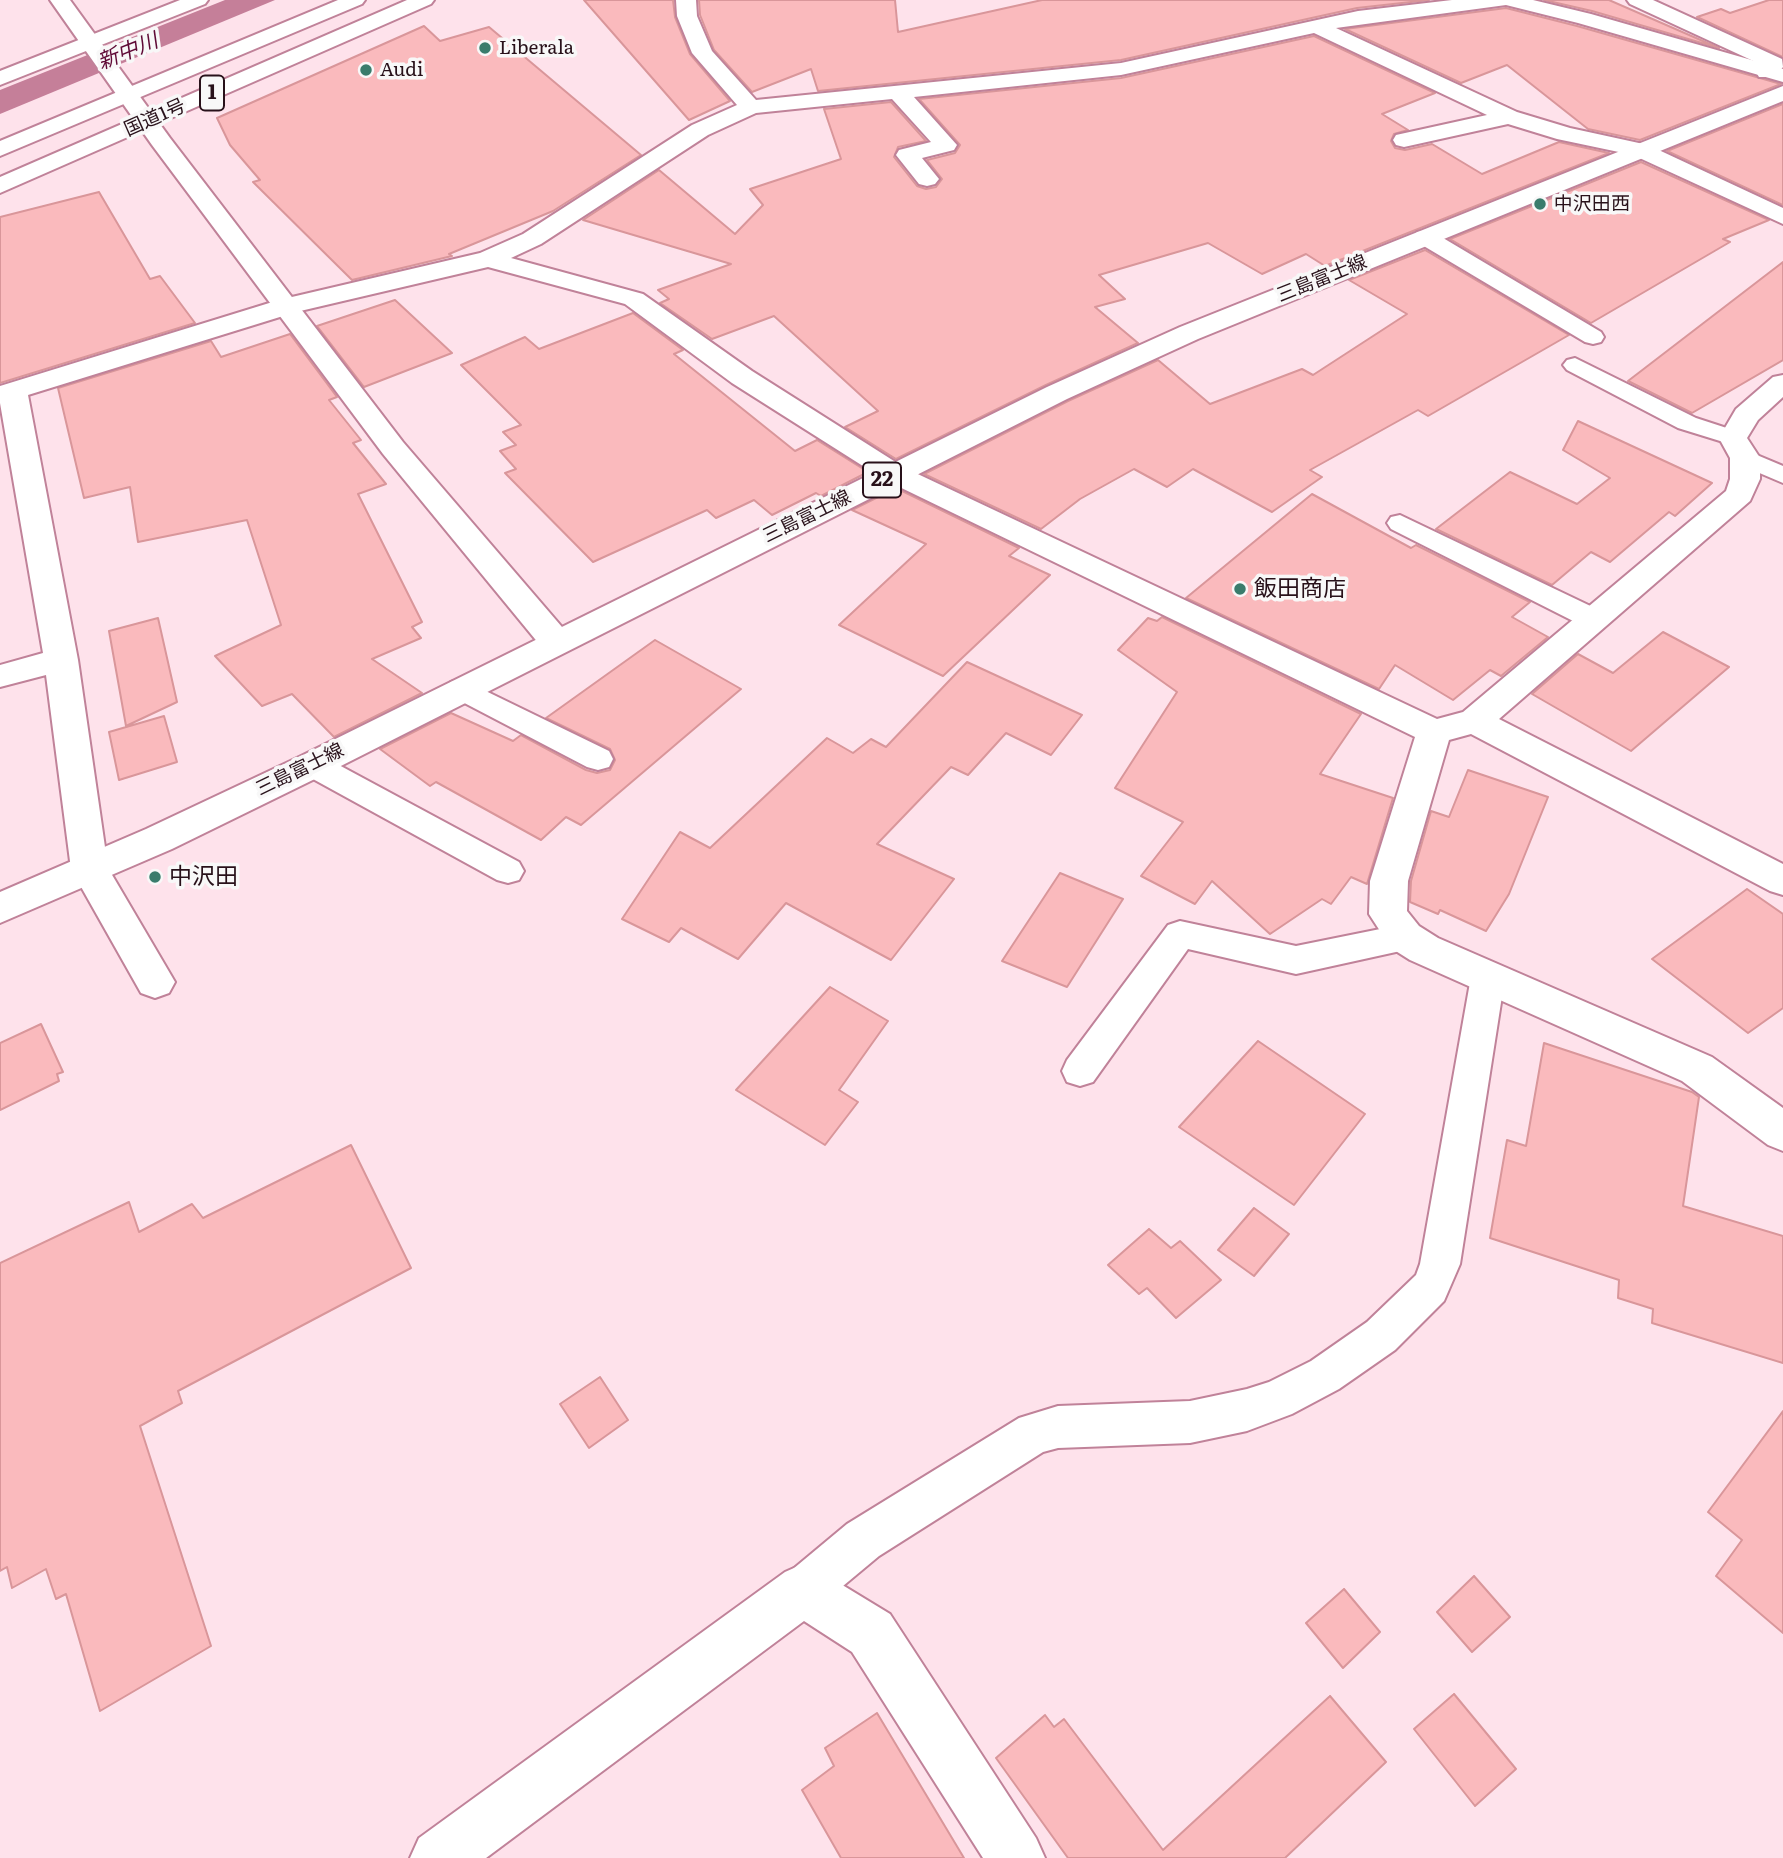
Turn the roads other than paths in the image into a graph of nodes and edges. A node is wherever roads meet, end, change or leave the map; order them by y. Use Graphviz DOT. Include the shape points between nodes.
graph roads {
  1 [pos="60,0"];
  2 [pos="198,0"];
  3 [pos="355,0"];
  4 [pos="424,0"];
  5 [pos="686,0"];
  6 [pos="1506,0"];
  7 [pos="1637,0"];
  8 [pos="1316,26"];
  9 [pos="89,39"];
  10 [pos="24,47"];
  11 [pos="1783,47"];
  12 [pos="1773,74"];
  13 [pos="0,79"];
  14 [pos="124,88"];
  15 [pos="898,93"];
  16 [pos="751,107"];
  17 [pos="1509,117"];
  18 [pos="149,121"];
  19 [pos="1404,141"];
  20 [pos="0,149"];
  21 [pos="1640,150"];
  22 [pos="927,179"];
  23 [pos="0,186"];
  24 [pos="1783,218"];
  25 [pos="1425,237"];
  26 [pos="488,258"];
  27 [pos="288,306"];
  28 [pos="1593,337"];
  29 [pos="1575,365"];
  30 [pos="1783,383"];
  31 [pos="7,393"];
  32 [pos="1739,448"];
  33 [pos="895,474"];
  34 [pos="1783,475"];
  35 [pos="1400,523"];
  36 [pos="1594,619"];
  37 [pos="556,642"];
  38 [pos="61,660"];
  39 [pos="0,676"];
  40 [pos="461,689"];
  41 [pos="1475,721"];
  42 [pos="1434,732"];
  43 [pos="598,759"];
  44 [pos="313,765"];
  45 [pos="90,869"];
  46 [pos="508,871"];
  47 [pos="1783,881"];
  48 [pos="0,908"];
  49 [pos="1405,937"];
  50 [pos="1488,977"];
  51 [pos="155,982"];
  52 [pos="1080,1071"];
  53 [pos="1783,1132"];
  54 [pos="803,1590"];
  55 [pos="439,1858"];
  56 [pos="1016,1858"];
  1 -- 9 [label="main road"];
  2 -- 9 [label="main road"];
  3 -- 14 [label="main road, 国道1号 / 1"];
  4 -- 18 [label="main road, 国道1号 / 1"];
  5 -- 16 [label="main road" via="687,16 702,53"];
  6 -- 8 [label="main road"];
  6 -- 12 [label="main road"];
  7 -- 12 [label="main road"];
  8 -- 15 [label="main road" via="1121,69"];
  8 -- 17 [label="main road"];
  9 -- 10 [label="main road"];
  9 -- 13 [label="main road"];
  9 -- 14 [label="main road"];
  11 -- 12 [label="main road, 三島富士線"];
  12 -- 21 [label="main road, 三島富士線 / 22"];
  14 -- 18 [label="main road"];
  14 -- 20 [label="main road, 国道1号 / 1"];
  15 -- 16 [label="main road"];
  15 -- 22 [label="main road" via="946,145 907,155"];
  16 -- 26 [label="main road" via="700,130 531,239"];
  17 -- 19 [label="main road"];
  17 -- 21 [label="main road"];
  18 -- 23 [label="main road, 国道1号 / 1"];
  18 -- 27 [label="main road"];
  21 -- 24 [label="main road"];
  21 -- 25 [label="main road, 三島富士線 / 22"];
  25 -- 28 [label="lane"];
  25 -- 33 [label="main road, 三島富士線 / 22" via="1189,333"];
  26 -- 27 [label="main road"];
  26 -- 33 [label="main road" via="634,299 742,377"];
  27 -- 31 [label="main road"];
  27 -- 37 [label="main road" via="393,448"];
  29 -- 32 [label="lane"];
  30 -- 32 [label="main road" via="1746,415"];
  31 -- 38 [label="main road"];
  32 -- 34 [label="lane"];
  32 -- 36 [label="main road" via="1745,479 1739,495"];
  33 -- 37 [label="main road, 三島富士線 / 22"];
  33 -- 42 [label="main road"];
  35 -- 36 [label="lane"];
  36 -- 41 [label="main road"];
  37 -- 40 [label="main road, 三島富士線 / 22"];
  38 -- 39 [label="main road"];
  38 -- 45 [label="main road"];
  40 -- 43 [label="lane"];
  40 -- 44 [label="main road, 三島富士線 / 22"];
  41 -- 42 [label="main road"];
  41 -- 47 [label="main road"];
  42 -- 49 [label="main road" via="1389,881 1388,914"];
  44 -- 45 [label="main road, 三島富士線 / 22"];
  44 -- 46 [label="lane"];
  45 -- 48 [label="main road, 三島富士線 / 22"];
  45 -- 51 [label="main road"];
  49 -- 50 [label="main road"];
  49 -- 52 [label="lane" via="1296,960 1180,934"];
  50 -- 53 [label="main road" via="1697,1069"];
  50 -- 54 [label="lane" via="1440,1264 1430,1288 1381,1336 1325,1375 1278,1400 1247,1410 1190,1422 1058,1427 1034,1433 863,1540"];
  54 -- 55 [label="main road"];
  54 -- 56 [label="main road" via="871,1633"];
}
